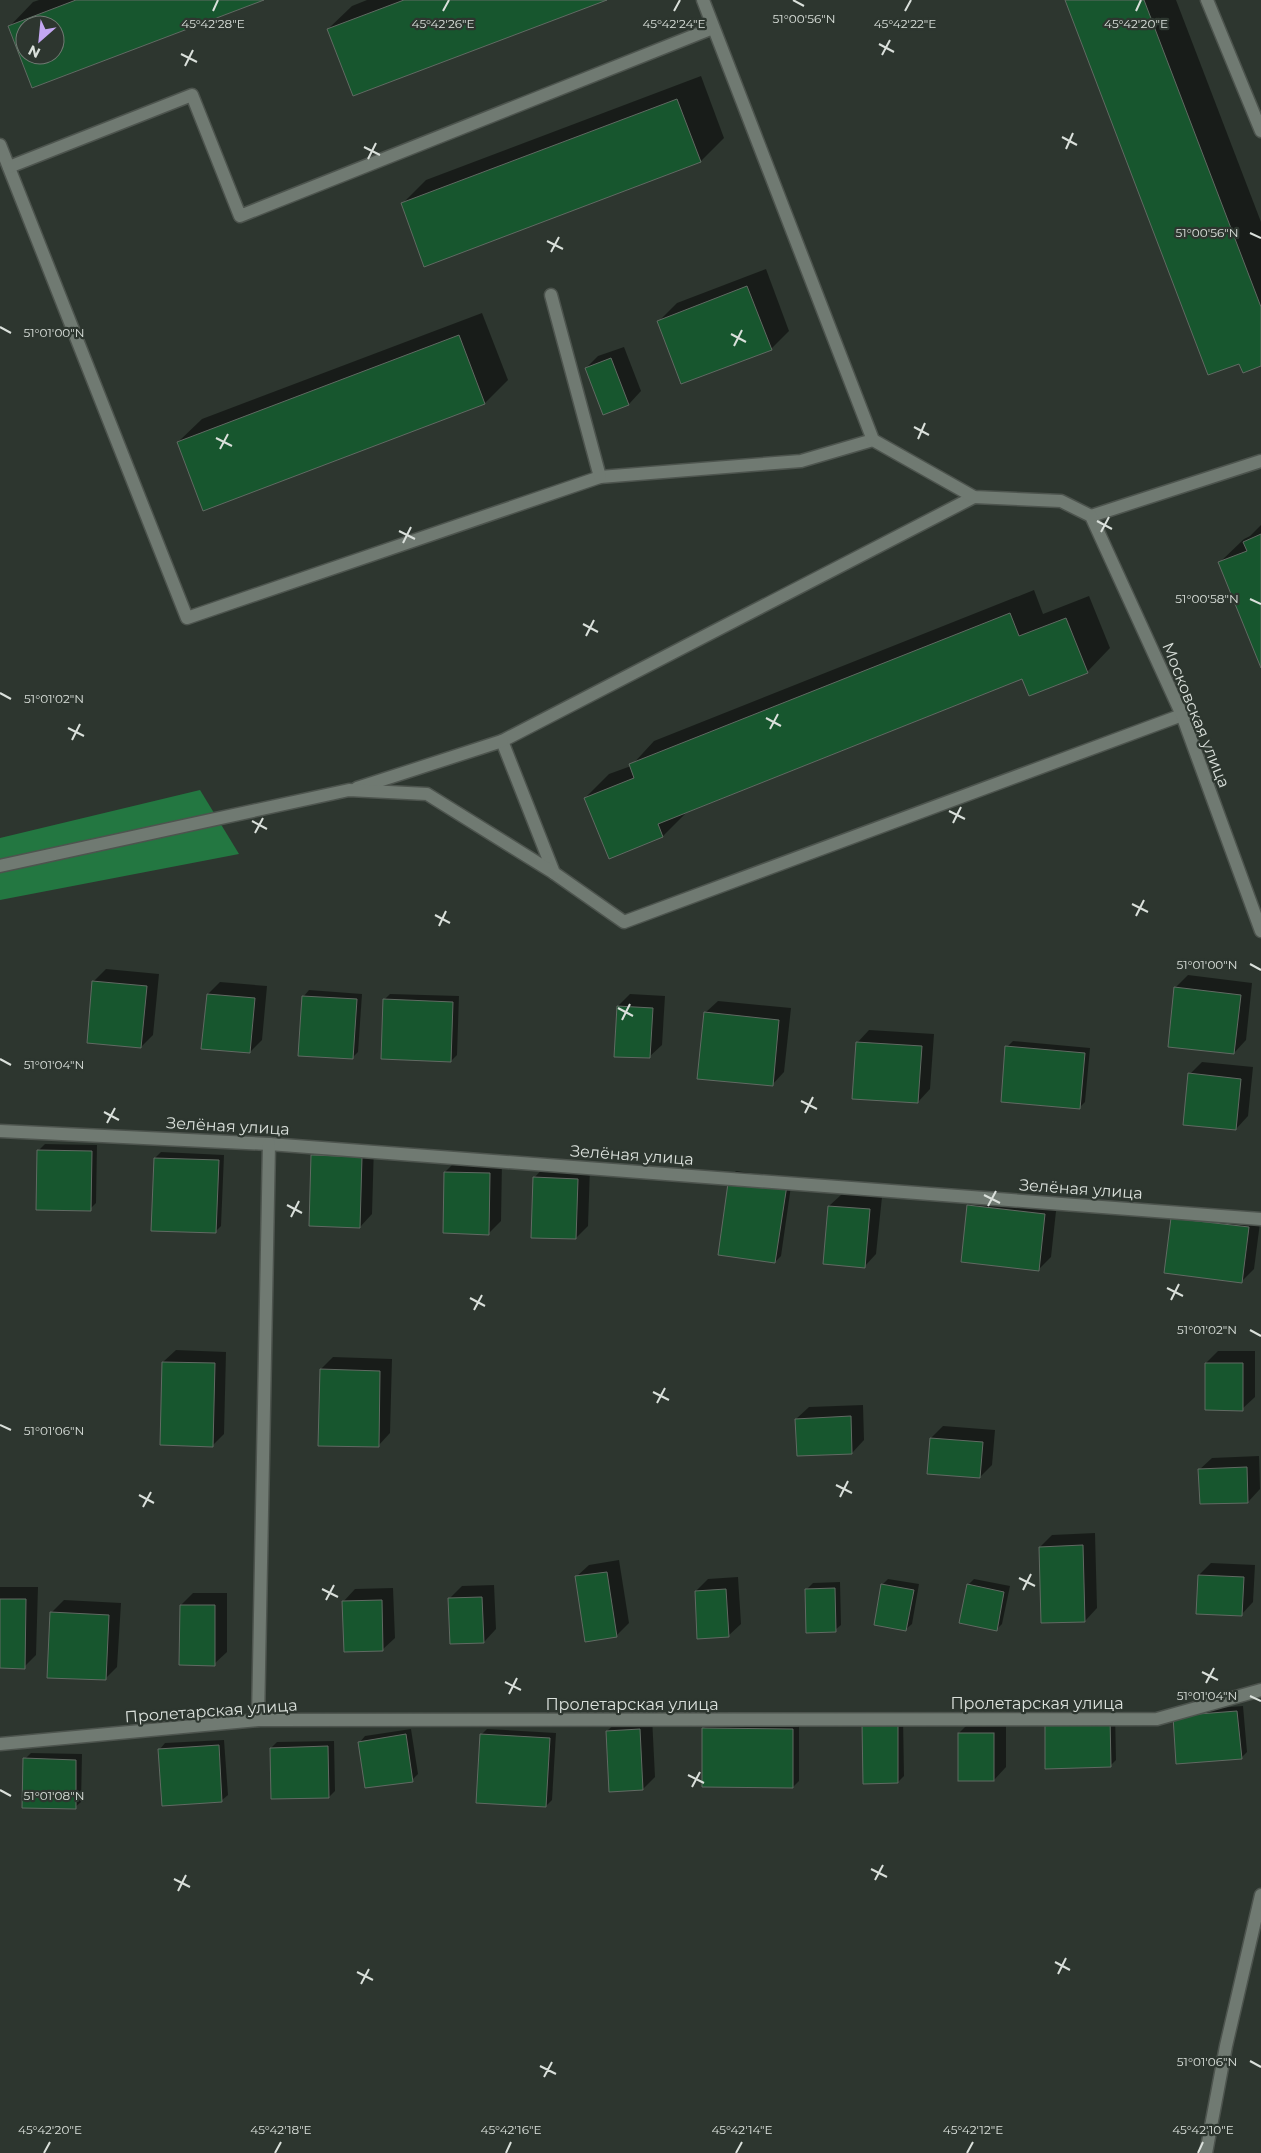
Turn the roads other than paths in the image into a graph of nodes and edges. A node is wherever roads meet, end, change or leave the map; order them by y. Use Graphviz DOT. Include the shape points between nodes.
graph roads {
  1 [pos="703,0"];
  2 [pos="1207,0"];
  3 [pos="714,28"];
  4 [pos="1261,131"];
  5 [pos="0,145"];
  6 [pos="9,167"];
  7 [pos="551,295"];
  8 [pos="873,440"];
  9 [pos="1261,461"];
  10 [pos="600,476"];
  11 [pos="974,497"];
  12 [pos="1091,516"];
  13 [pos="1182,715"];
  14 [pos="502,742"];
  15 [pos="349,790"];
  16 [pos="0,866"];
  17 [pos="554,873"];
  18 [pos="1261,930"];
  19 [pos="0,1131"];
  20 [pos="269,1144"];
  21 [pos="1261,1219"];
  22 [pos="1261,1690"];
  23 [pos="258,1720"];
  24 [pos="0,1744"];
  25 [pos="1261,1895"];
  26 [pos="1206,2153"];
  1 -- 3 [label="street"];
  2 -- 4 [label="street"];
  3 -- 6 [label="street" via="240,216 192,95"];
  3 -- 8 [label="street"];
  5 -- 6 [label="street"];
  6 -- 10 [label="street" via="187,618"];
  7 -- 10 [label="street"];
  8 -- 10 [label="street" via="801,461"];
  8 -- 11 [label="street"];
  9 -- 12 [label="street"];
  11 -- 12 [label="street" via="1061,501"];
  11 -- 14 [label="street"];
  12 -- 13 [label="street, Московская улица"];
  13 -- 17 [label="street" via="624,922"];
  13 -- 18 [label="street, Московская улица"];
  14 -- 15 [label="street"];
  14 -- 17 [label="street"];
  15 -- 16 [label="street"];
  15 -- 17 [label="street" via="427,794"];
  19 -- 20 [label="street, Зелёная улица"];
  20 -- 21 [label="street, Зелёная улица"];
  20 -- 23 [label="street"];
  22 -- 23 [label="street, Пролетарская улица" via="1157,1719"];
  23 -- 24 [label="street, Пролетарская улица"];
  25 -- 26 [label="street" via="1226,2046"];
}
